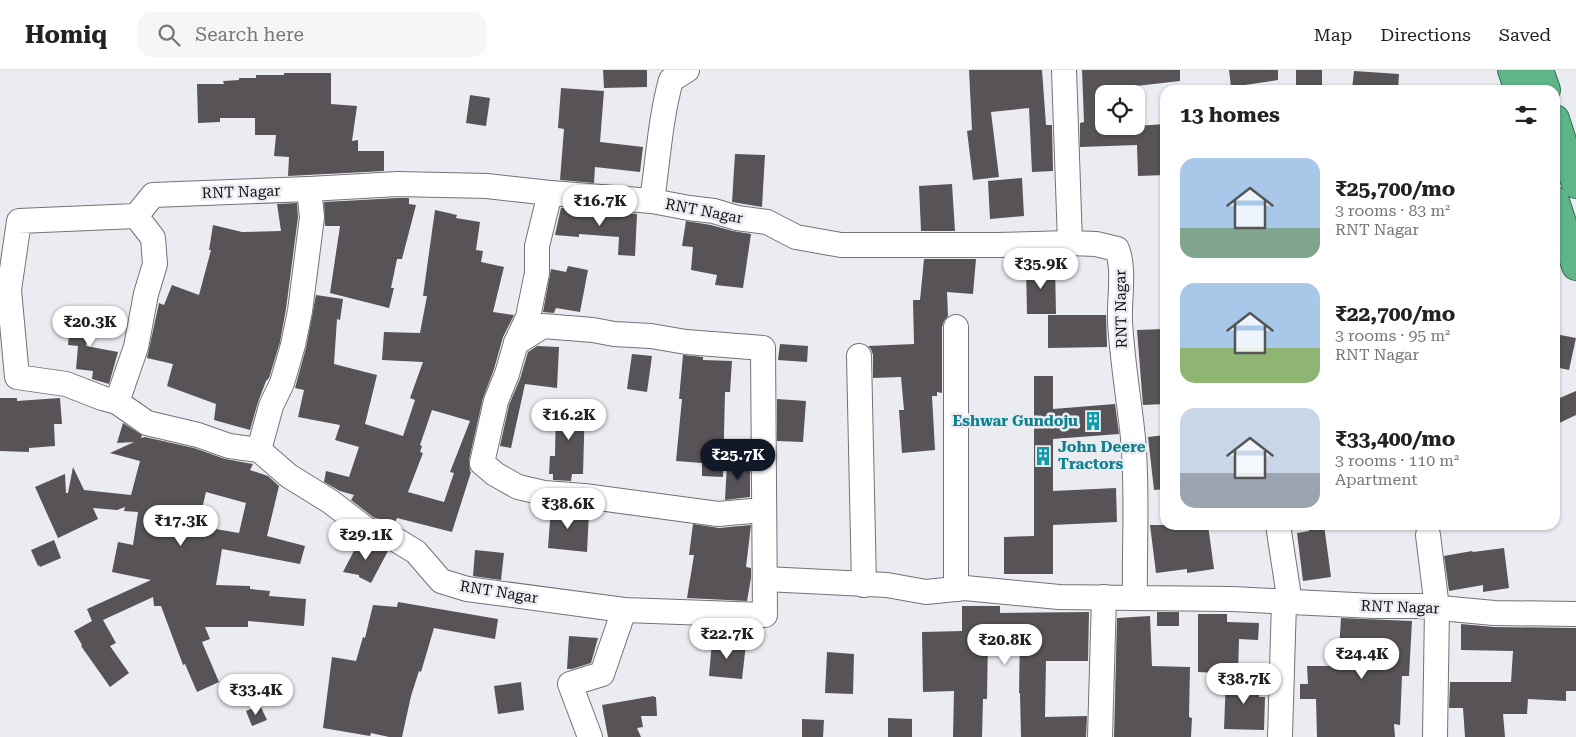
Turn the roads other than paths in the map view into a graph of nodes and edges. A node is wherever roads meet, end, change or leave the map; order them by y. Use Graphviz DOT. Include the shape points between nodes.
graph roads {
  1 [pos="687,70"];
  2 [pos="1064,70"];
  3 [pos="1512,70"];
  4 [pos="1539,70"];
  5 [pos="1517,85"];
  6 [pos="1544,85"];
  7 [pos="1560,134"];
  8 [pos="1576,184"];
  9 [pos="309,189"];
  10 [pos="550,193"];
  11 [pos="652,201"];
  12 [pos="136,216"];
  13 [pos="1560,217"];
  14 [pos="1070,243"];
  15 [pos="1576,266"];
  16 [pos="956,327"];
  17 [pos="516,343"];
  18 [pos="859,356"];
  19 [pos="117,402"];
  20 [pos="259,450"];
  21 [pos="764,510"];
  22 [pos="1279,530"];
  23 [pos="1428,535"];
  24 [pos="765,579"];
  25 [pos="864,585"];
  26 [pos="956,589"];
  27 [pos="1104,597"];
  28 [pos="1135,598"];
  29 [pos="1287,602"];
  30 [pos="1437,608"];
  31 [pos="624,610"];
  32 [pos="1576,614"];
  33 [pos="590,737"];
  34 [pos="1100,737"];
  35 [pos="1280,737"];
  36 [pos="1435,737"];
  1 -- 11 [label="street" via="671,80 663,108"];
  2 -- 14 [label="street"];
  3 -- 5 [label="highway"];
  4 -- 6 [label="highway"];
  7 -- 8 [label="highway"];
  9 -- 10 [label="street, RNT Nagar" via="398,184 487,186"];
  9 -- 12 [label="street, RNT Nagar" via="153,195"];
  9 -- 20 [label="street" via="312,217 300,312 282,382 271,406"];
  10 -- 11 [label="street, RNT Nagar"];
  10 -- 17 [label="street" via="538,246 537,274 528,317"];
  11 -- 14 [label="street, RNT Nagar" via="767,222 796,237 841,245"];
  12 -- 19 [label="street" via="153,238 155,264 136,347"];
  12 -- 19 [label="street" via="19,221 10,290 18,377 66,384"];
  13 -- 15 [label="highway"];
  14 -- 28 [label="street, RNT Nagar" via="1110,246 1117,249 1120,256 1120,320 1133,437 1136,499"];
  16 -- 26 [label="street"];
  17 -- 21 [label="street, RNT Nagar" via="543,326 763,348"];
  17 -- 21 [label="street" via="496,401 482,463 495,474 518,487 544,493 718,514"];
  18 -- 25 [label="street"];
  19 -- 20 [label="street" via="147,423 229,446"];
  20 -- 31 [label="street, RNT Nagar" via="289,476 366,529 393,538 416,552 441,581 466,590"];
  21 -- 24 [label="street, RNT Nagar"];
  22 -- 29 [label="street"];
  23 -- 30 [label="street"];
  24 -- 25 [label="street, RNT Nagar"];
  24 -- 31 [label="street, RNT Nagar" via="765,616"];
  25 -- 26 [label="street, RNT Nagar" via="887,585 926,592"];
  26 -- 27 [label="street, RNT Nagar"];
  27 -- 28 [label="street, RNT Nagar"];
  27 -- 34 [label="street"];
  28 -- 29 [label="street, RNT Nagar"];
  29 -- 30 [label="street, RNT Nagar"];
  29 -- 35 [label="street"];
  30 -- 32 [label="street, RNT Nagar" via="1494,613"];
  30 -- 36 [label="street"];
  31 -- 33 [label="street" via="602,674 570,684"];
}
